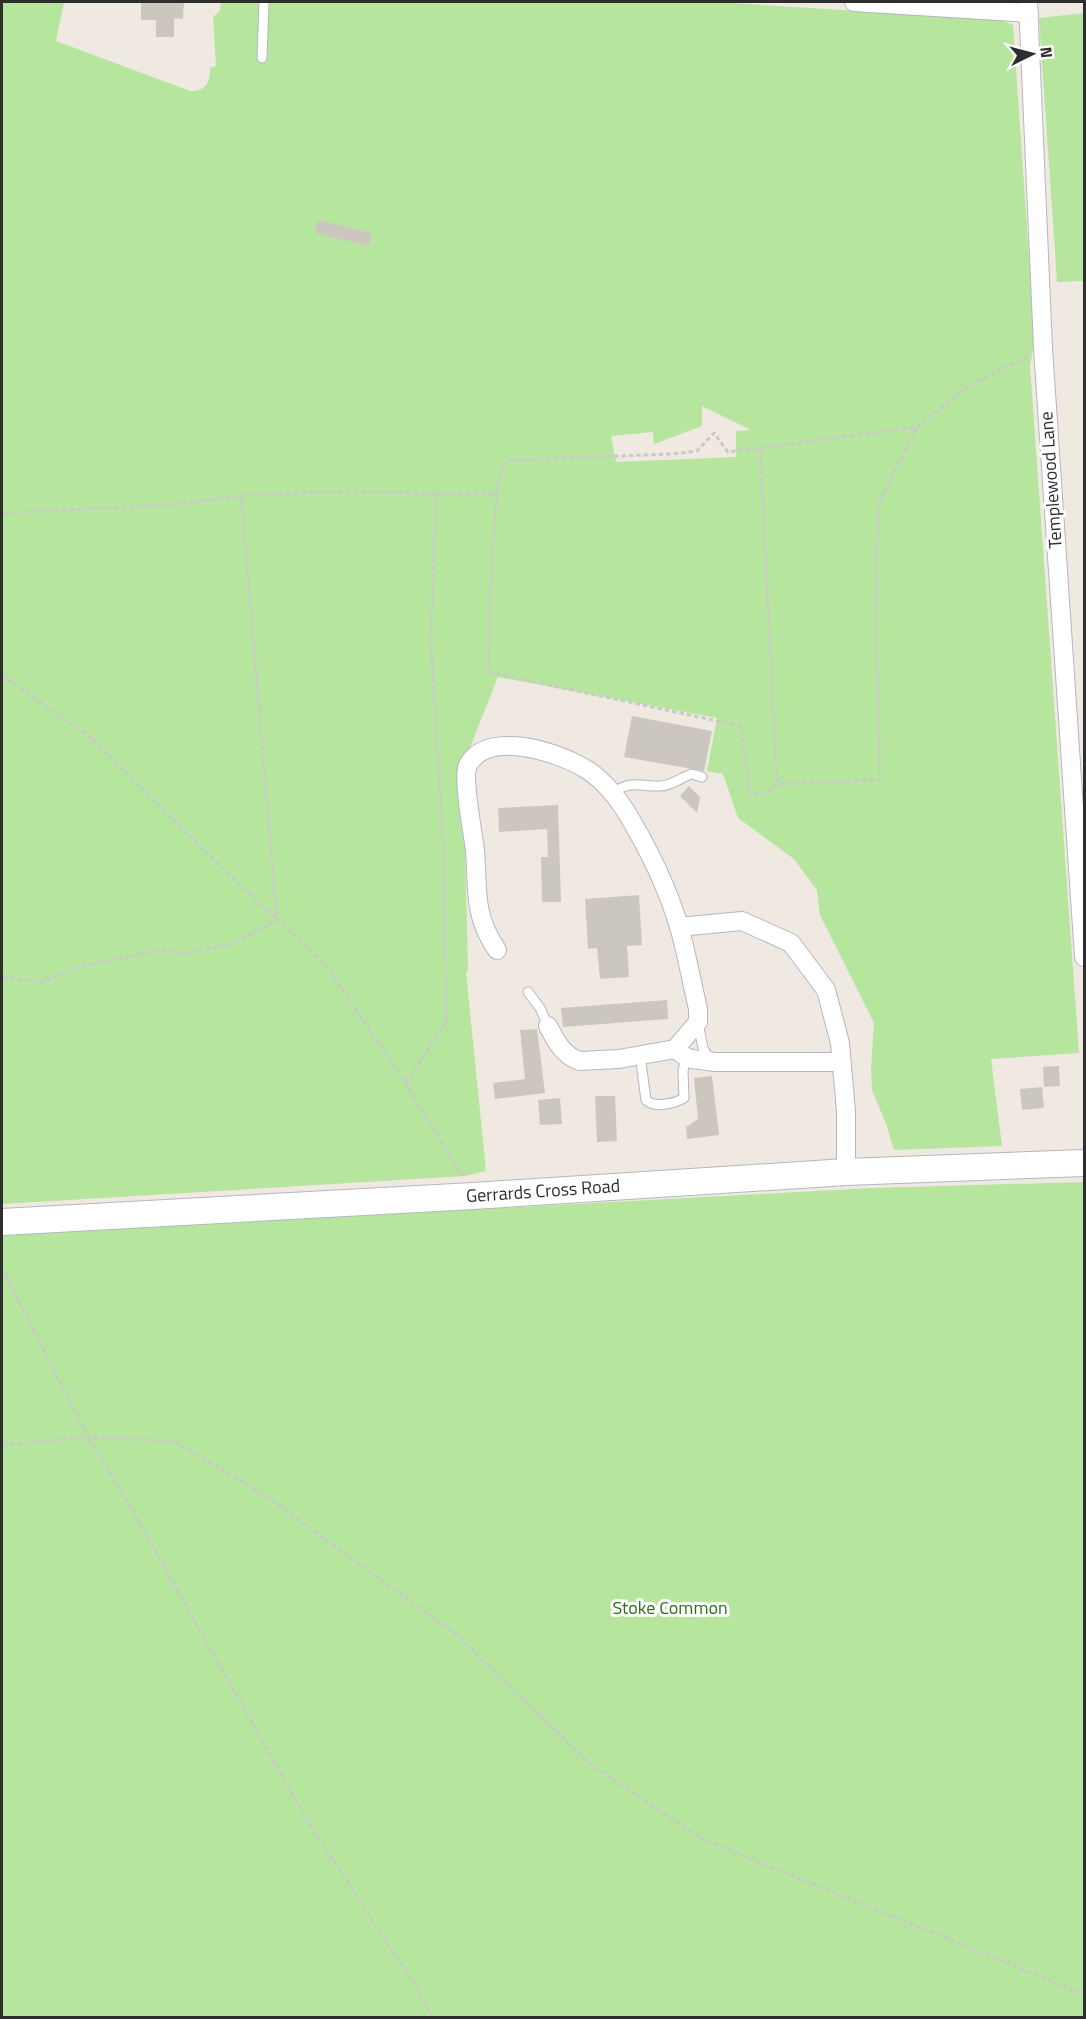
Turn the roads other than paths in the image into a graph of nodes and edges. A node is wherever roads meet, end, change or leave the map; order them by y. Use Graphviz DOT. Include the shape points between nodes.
graph roads {
  1 [pos="264,2"];
  2 [pos="854,2"];
  3 [pos="1029,7"];
  4 [pos="262,58"];
  5 [pos="702,777"];
  6 [pos="613,793"];
  7 [pos="679,927"];
  8 [pos="496,950"];
  9 [pos="1084,957"];
  10 [pos="528,992"];
  11 [pos="698,1022"];
  12 [pos="548,1026"];
  13 [pos="681,1053"];
  14 [pos="640,1055"];
  15 [pos="711,1062"];
  16 [pos="841,1062"];
  17 [pos="1084,1163"];
  18 [pos="846,1172"];
  19 [pos="2,1222"];
  1 -- 4 [label="lane"];
  2 -- 3 [label="street"];
  3 -- 9 [label="street, Templewood Lane" via="1042,348"];
  5 -- 6 [label="lane" via="692,774 660,786 635,783"];
  6 -- 7 [label="street" via="656,866"];
  6 -- 8 [label="street" via="586,768 536,749 494,746 478,753 467,766 477,902 486,933"];
  7 -- 11 [label="street"];
  7 -- 16 [label="street" via="742,921 791,943 826,990"];
  10 -- 12 [label="lane"];
  11 -- 13 [label="street"];
  11 -- 15 [label="lane" via="703,1048"];
  12 -- 14 [label="street" via="561,1048 580,1061"];
  13 -- 14 [label="street"];
  13 -- 14 [label="lane" via="684,1098 653,1104 646,1100"];
  13 -- 15 [label="street"];
  15 -- 16 [label="street"];
  16 -- 18 [label="street"];
  17 -- 18 [label="main road, Gerrards Cross Road"];
  18 -- 19 [label="main road, Gerrards Cross Road"];
}
